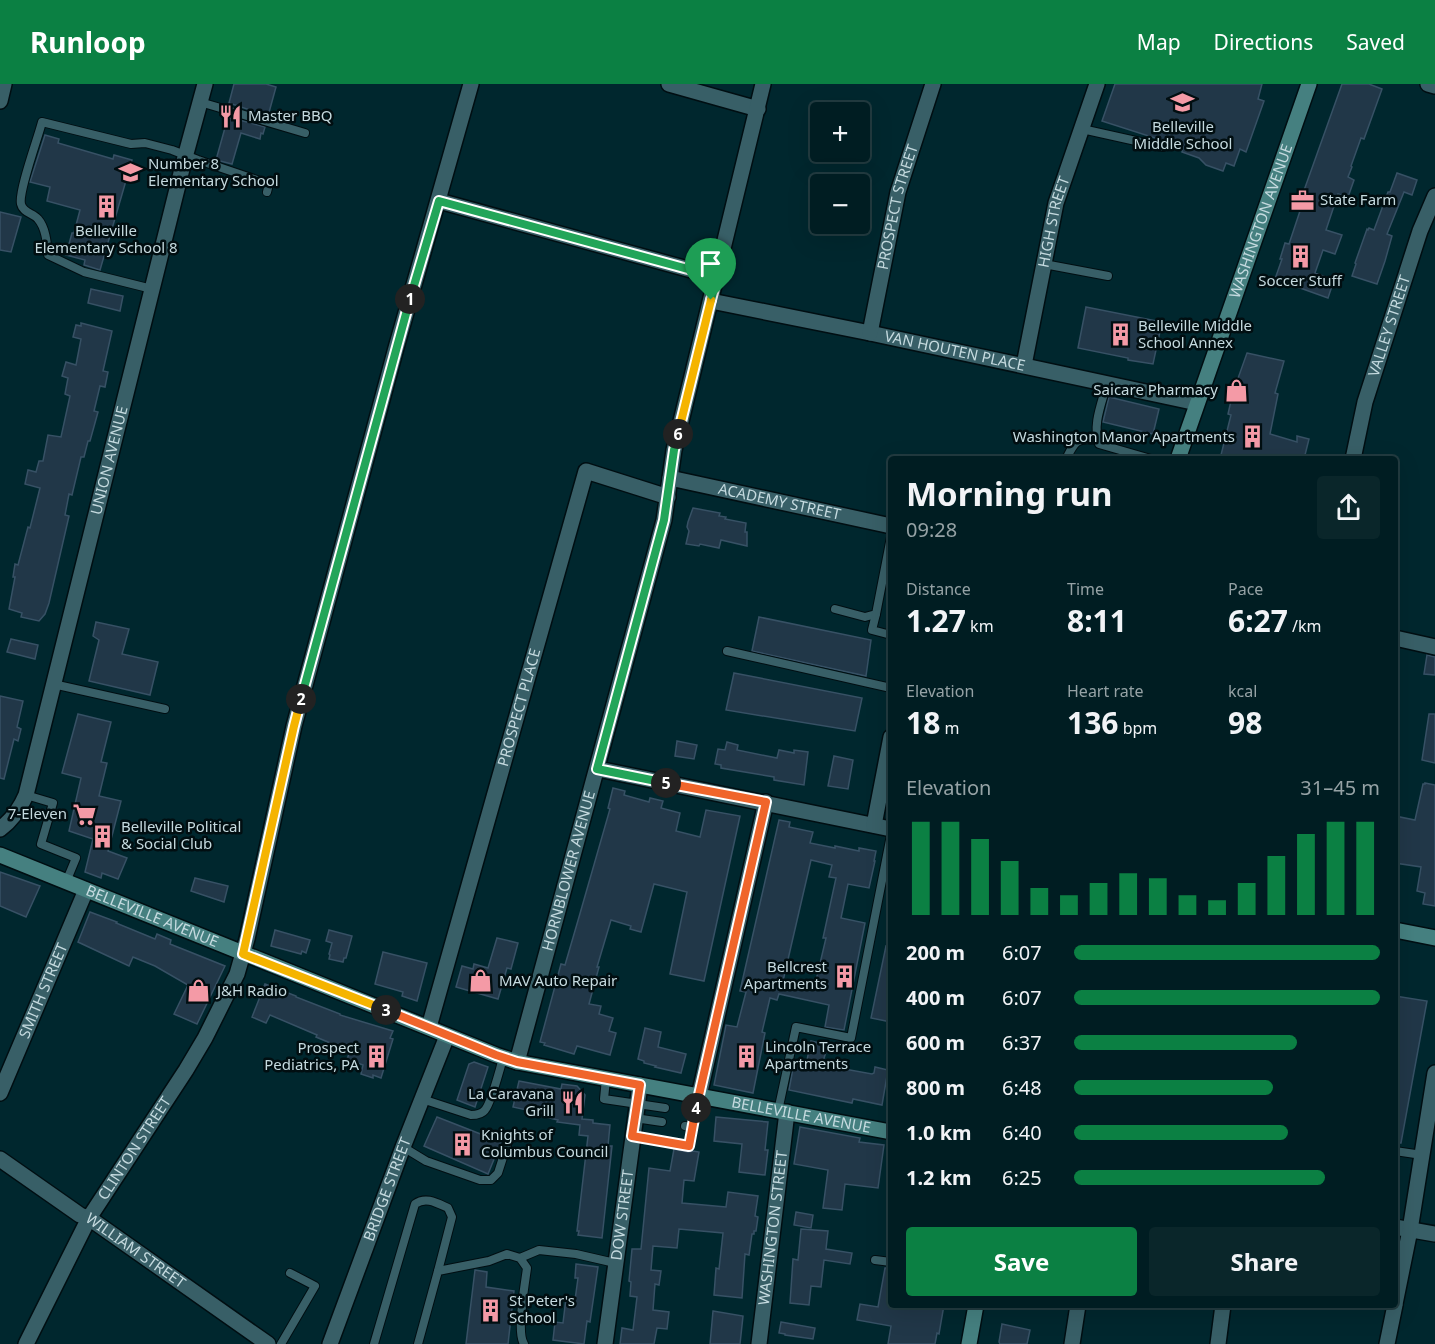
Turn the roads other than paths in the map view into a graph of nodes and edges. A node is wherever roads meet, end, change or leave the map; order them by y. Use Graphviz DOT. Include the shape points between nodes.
graph roads {
  1 [pos="4,84"];
  2 [pos="206,84"];
  3 [pos="471,84"];
  4 [pos="669,84"];
  5 [pos="763,84"];
  6 [pos="933,84"];
  7 [pos="1097,84"];
  8 [pos="1309,84"];
  9 [pos="0,101"];
  10 [pos="200,102"];
  11 [pos="758,109"];
  12 [pos="1082,129"];
  13 [pos="304,134"];
  14 [pos="1163,147"];
  15 [pos="185,155"];
  16 [pos="267,192"];
  17 [pos="1435,195"];
  18 [pos="439,201"];
  19 [pos="1044,264"];
  20 [pos="1108,276"];
  21 [pos="717,277"];
  22 [pos="152,289"];
  23 [pos="711,300"];
  24 [pos="870,333"];
  25 [pos="1024,366"];
  26 [pos="1107,383"];
  27 [pos="1197,403"];
  28 [pos="1098,440"];
  29 [pos="1068,456"];
  30 [pos="1141,456"];
  31 [pos="1179,456"];
  32 [pos="1354,456"];
  33 [pos="670,478"];
  34 [pos="668,498"];
  35 [pos="888,525"];
  36 [pos="888,552"];
  37 [pos="835,609"];
  38 [pos="876,614"];
  39 [pos="888,634"];
  40 [pos="1398,640"];
  41 [pos="1435,647"];
  42 [pos="728,651"];
  43 [pos="53,684"];
  44 [pos="888,687"];
  45 [pos="165,710"];
  46 [pos="888,753"];
  47 [pos="597,769"];
  48 [pos="26,795"];
  49 [pos="766,802"];
  50 [pos="874,825"];
  51 [pos="888,828"];
  52 [pos="0,829"];
  53 [pos="888,850"];
  54 [pos="0,855"];
  55 [pos="66,882"];
  56 [pos="86,890"];
  57 [pos="1398,931"];
  58 [pos="1435,938"];
  59 [pos="243,954"];
  60 [pos="429,1027"];
  61 [pos="447,1036"];
  62 [pos="510,1060"];
  63 [pos="1435,1073"];
  64 [pos="606,1079"];
  65 [pos="640,1085"];
  66 [pos="0,1093"];
  67 [pos="699,1096"];
  68 [pos="422,1099"];
  69 [pos="665,1108"];
  70 [pos="636,1111"];
  71 [pos="782,1112"];
  72 [pos="662,1122"];
  73 [pos="888,1131"];
  74 [pos="632,1136"];
  75 [pos="507,1145"];
  76 [pos="403,1147"];
  77 [pos="1398,1151"];
  78 [pos="1422,1155"];
  79 [pos="0,1159"];
  80 [pos="88,1218"];
  81 [pos="1403,1229"];
  82 [pos="1435,1234"];
  83 [pos="520,1258"];
  84 [pos="875,1260"];
  85 [pos="888,1262"];
  86 [pos="615,1263"];
  87 [pos="438,1271"];
  88 [pos="290,1273"];
  89 [pos="1398,1276"];
  90 [pos="975,1308"];
  91 [pos="1078,1308"];
  92 [pos="1223,1308"];
  93 [pos="1394,1308"];
  94 [pos="264,1343"];
  95 [pos="26,1344"];
  96 [pos="281,1344"];
  97 [pos="330,1344"];
  98 [pos="374,1344"];
  99 [pos="418,1344"];
  100 [pos="524,1344"];
  101 [pos="605,1344"];
  102 [pos="759,1344"];
  103 [pos="969,1344"];
  104 [pos="1072,1344"];
  105 [pos="1218,1344"];
  106 [pos="1387,1344"];
  1 -- 9 [label="street"];
  2 -- 10 [label="street, UNION AVENUE"];
  3 -- 18 [label="street, CLINTON STREET"];
  4 -- 11 [label="street"];
  5 -- 11 [label="street, HORNBLOWER AVENUE"];
  6 -- 24 [label="street, PROSPECT STREET" via="898,192"];
  7 -- 12 [label="street, HIGH STREET"];
  8 -- 27 [label="main road, WASHINGTON AVENUE"];
  10 -- 13 [label="lane"];
  10 -- 15 [label="street, UNION AVENUE"];
  11 -- 21 [label="street, HORNBLOWER AVENUE"];
  12 -- 14 [label="lane"];
  12 -- 19 [label="street, HIGH STREET" via="1056,203"];
  15 -- 16 [label="lane" via="269,184"];
  15 -- 22 [label="street, UNION AVENUE"];
  15 -- 22 [label="lane" via="42,122 24,184 21,203 25,211 39,220 48,255 84,272"];
  17 -- 32 [label="street, VALLEY STREET" via="1365,402"];
  18 -- 21 [label="street"];
  18 -- 59 [label="street, CLINTON STREET" via="294,726"];
  19 -- 20 [label="lane"];
  19 -- 25 [label="street, HIGH STREET"];
  21 -- 23 [label="street, HORNBLOWER AVENUE"];
  22 -- 43 [label="street, UNION AVENUE"];
  23 -- 24 [label="street, VAN HOUTEN PLACE"];
  23 -- 33 [label="street, HORNBLOWER AVENUE"];
  24 -- 25 [label="street, VAN HOUTEN PLACE"];
  25 -- 26 [label="street, VAN HOUTEN PLACE"];
  26 -- 27 [label="street, VAN HOUTEN PLACE"];
  26 -- 28 [label="lane" via="1096,426"];
  27 -- 31 [label="main road, WASHINGTON AVENUE"];
  28 -- 29 [label="lane" via="1077,441"];
  28 -- 30 [label="lane" via="1099,444"];
  33 -- 34 [label="street, HORNBLOWER AVENUE"];
  33 -- 35 [label="street, ACADEMY STREET"];
  34 -- 47 [label="street, HORNBLOWER AVENUE"];
  34 -- 60 [label="street, PROSPECT PLACE" via="586,471"];
  36 -- 38 [label="lane"];
  37 -- 38 [label="lane" via="865,617"];
  38 -- 39 [label="lane" via="872,630"];
  40 -- 41 [label="street"];
  42 -- 44 [label="lane"];
  43 -- 45 [label="lane"];
  43 -- 48 [label="street, UNION AVENUE"];
  46 -- 50 [label="street"];
  47 -- 49 [label="street"];
  47 -- 62 [label="street, HORNBLOWER AVENUE"];
  48 -- 52 [label="street, UNION AVENUE" via="22,806"];
  48 -- 55 [label="lane" via="53,803 41,844 76,858"];
  49 -- 50 [label="street"];
  49 -- 67 [label="street"];
  50 -- 51 [label="street"];
  53 -- 71 [label="lane" via="851,1038 796,1027"];
  54 -- 55 [label="main road, BELLEVILLE AVENUE"];
  55 -- 56 [label="main road, BELLEVILLE AVENUE"];
  56 -- 59 [label="main road, BELLEVILLE AVENUE"];
  56 -- 66 [label="street, SMITH STREET"];
  57 -- 58 [label="main road"];
  59 -- 60 [label="main road, BELLEVILLE AVENUE"];
  59 -- 80 [label="street, CLINTON STREET" via="205,1038"];
  60 -- 61 [label="main road, BELLEVILLE AVENUE"];
  61 -- 62 [label="main road, BELLEVILLE AVENUE"];
  61 -- 68 [label="street, BRIDGE STREET"];
  62 -- 64 [label="main road, BELLEVILLE AVENUE"];
  62 -- 68 [label="lane" via="480,1114 471,1115"];
  63 -- 78 [label="street"];
  64 -- 65 [label="main road, BELLEVILLE AVENUE"];
  64 -- 70 [label="lane" via="604,1099"];
  65 -- 67 [label="main road, BELLEVILLE AVENUE"];
  65 -- 70 [label="street, DOW STREET"];
  67 -- 71 [label="main road, BELLEVILLE AVENUE"];
  67 -- 74 [label="lane" via="691,1113 689,1146"];
  68 -- 76 [label="street, BRIDGE STREET"];
  69 -- 70 [label="lane"];
  70 -- 72 [label="lane"];
  70 -- 74 [label="street, DOW STREET"];
  71 -- 73 [label="main road, BELLEVILLE AVENUE"];
  71 -- 102 [label="street, WASHINGTON STREET"];
  74 -- 86 [label="street, DOW STREET"];
  75 -- 76 [label="lane" via="498,1173 491,1180 480,1180 426,1161"];
  76 -- 97 [label="street, BRIDGE STREET"];
  77 -- 78 [label="lane"];
  78 -- 81 [label="street"];
  79 -- 80 [label="street, WILLIAM STREET"];
  80 -- 94 [label="street, WILLIAM STREET"];
  80 -- 95 [label="street, CLINTON STREET"];
  81 -- 82 [label="street"];
  81 -- 89 [label="street"];
  83 -- 86 [label="lane" via="539,1250"];
  83 -- 87 [label="lane" via="507,1254"];
  83 -- 100 [label="lane" via="527,1268 520,1339"];
  84 -- 85 [label="lane"];
  86 -- 101 [label="street, DOW STREET"];
  87 -- 98 [label="lane" via="452,1217 448,1208 420,1200 415,1204"];
  87 -- 99 [label="lane"];
  88 -- 96 [label="lane" via="315,1286"];
  90 -- 103 [label="main road"];
  91 -- 104 [label="street"];
  92 -- 105 [label="street"];
  93 -- 106 [label="street"];
}
